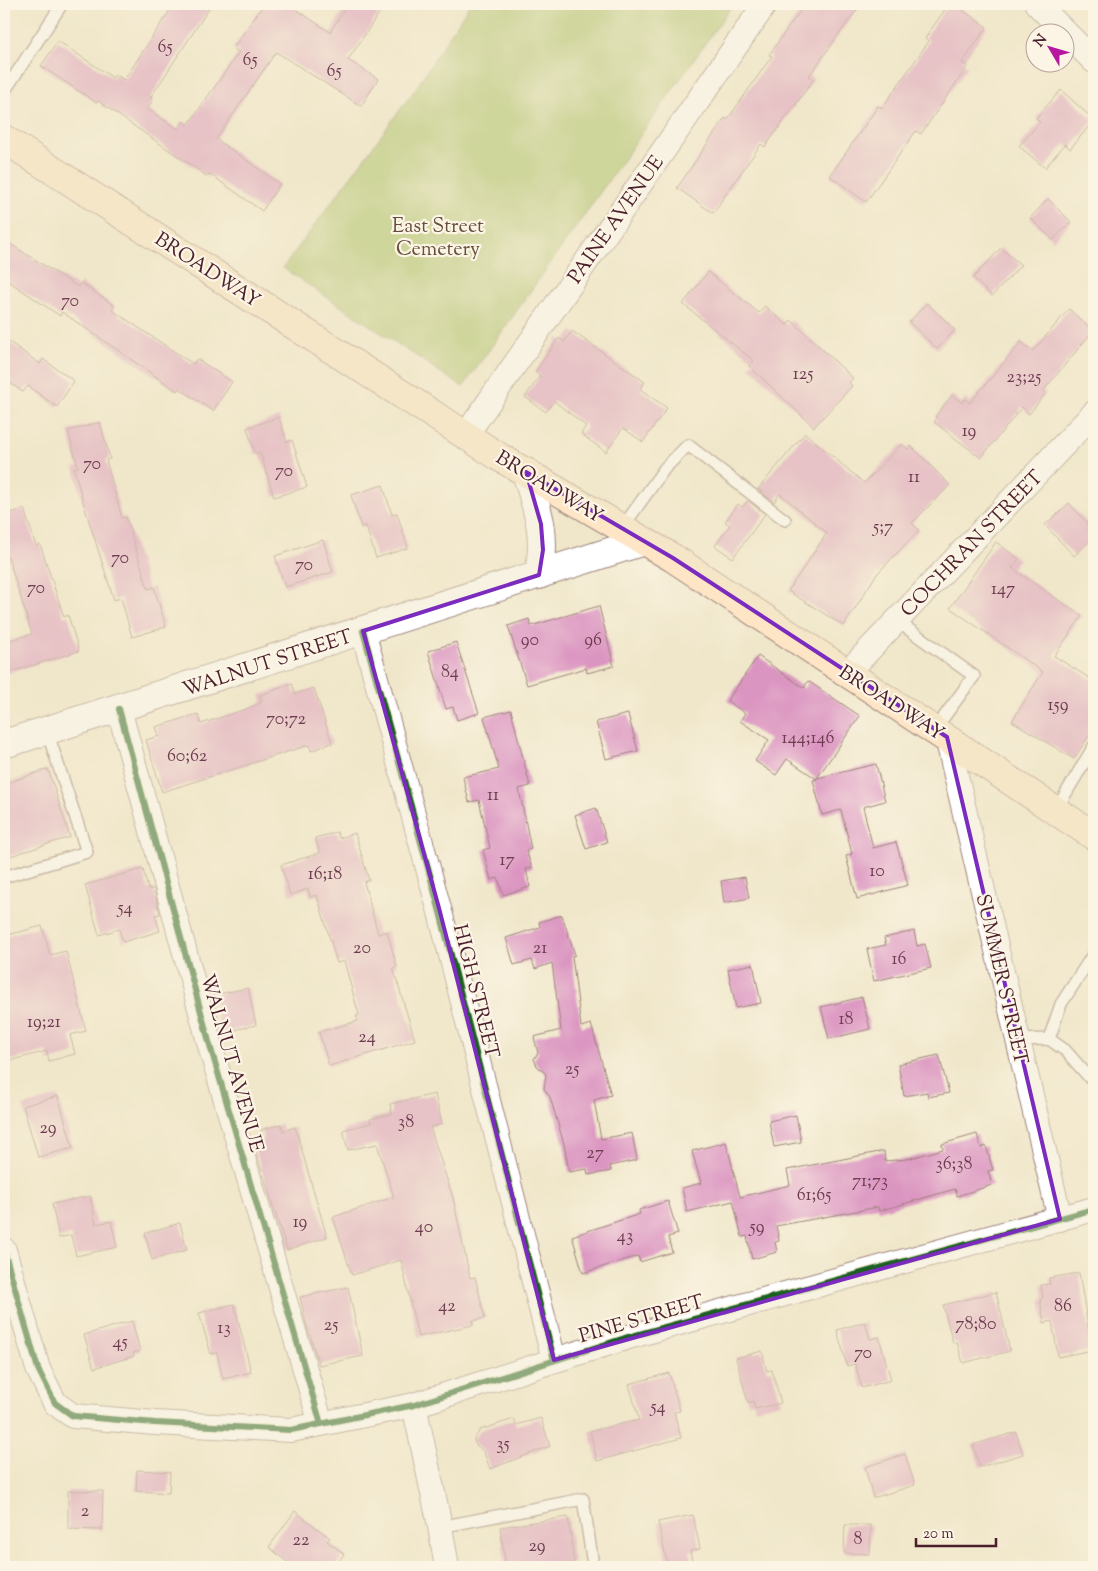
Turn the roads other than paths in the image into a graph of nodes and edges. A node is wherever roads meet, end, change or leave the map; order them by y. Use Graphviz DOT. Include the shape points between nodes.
graph roads {
  1 [pos="62,4"];
  2 [pos="765,4"];
  3 [pos="1037,4"];
  4 [pos="1094,61"];
  5 [pos="4,92"];
  6 [pos="4,138"];
  7 [pos="1094,413"];
  8 [pos="466,434"];
  9 [pos="526,472"];
  10 [pos="785,520"];
  11 [pos="633,535"];
  12 [pos="538,575"];
  13 [pos="897,621"];
  14 [pos="363,631"];
  15 [pos="848,672"];
  16 [pos="119,708"];
  17 [pos="47,731"];
  18 [pos="941,733"];
  19 [pos="4,744"];
  20 [pos="1094,746"];
  21 [pos="1056,810"];
  22 [pos="1094,836"];
  23 [pos="4,877"];
  24 [pos="1094,953"];
  25 [pos="1017,1040"];
  26 [pos="1049,1040"];
  27 [pos="1094,1083"];
  28 [pos="1094,1209"];
  29 [pos="1060,1219"];
  30 [pos="4,1250"];
  31 [pos="554,1360"];
  32 [pos="414,1406"];
  33 [pos="321,1424"];
  34 [pos="440,1526"];
  35 [pos="592,1558"];
  36 [pos="447,1567"];
  1 -- 5 [label="lane"];
  2 -- 8 [label="street, PAINE AVENUE"];
  3 -- 4 [label="street"];
  6 -- 8 [label="main road, BROADWAY"];
  7 -- 13 [label="street, COCHRAN STREET"];
  8 -- 9 [label="main road, BROADWAY"];
  9 -- 11 [label="main road, BROADWAY"];
  9 -- 12 [label="street" via="541,524 543,550"];
  10 -- 11 [label="lane" via="688,445 665,468"];
  11 -- 12 [label="street, WALNUT STREET"];
  11 -- 15 [label="main road, BROADWAY"];
  12 -- 14 [label="street, WALNUT STREET"];
  13 -- 15 [label="street, COCHRAN STREET"];
  13 -- 18 [label="lane" via="974,676"];
  14 -- 16 [label="street, WALNUT STREET"];
  14 -- 31 [label="street, HIGH STREET" via="440,912"];
  15 -- 18 [label="main road, BROADWAY"];
  16 -- 17 [label="street, WALNUT STREET"];
  16 -- 33 [label="street, WALNUT AVENUE" via="211,1049"];
  17 -- 19 [label="street, WALNUT STREET"];
  17 -- 23 [label="lane" via="87,852"];
  18 -- 21 [label="main road, BROADWAY"];
  18 -- 25 [label="street, SUMMER STREET"];
  20 -- 21 [label="lane"];
  21 -- 22 [label="main road, BROADWAY"];
  24 -- 26 [label="lane" via="1061,1004"];
  25 -- 26 [label="lane"];
  25 -- 29 [label="street, SUMMER STREET"];
  26 -- 27 [label="lane" via="1066,1051"];
  28 -- 29 [label="street, PINE STREET"];
  29 -- 31 [label="street, PINE STREET"];
  30 -- 33 [label="street, PINE STREET" via="38,1369 55,1403 73,1416 291,1430"];
  31 -- 32 [label="street, PINE STREET"];
  32 -- 33 [label="street, PINE STREET"];
  32 -- 34 [label="street"];
  34 -- 35 [label="lane" via="583,1499"];
  34 -- 36 [label="street"];
}
